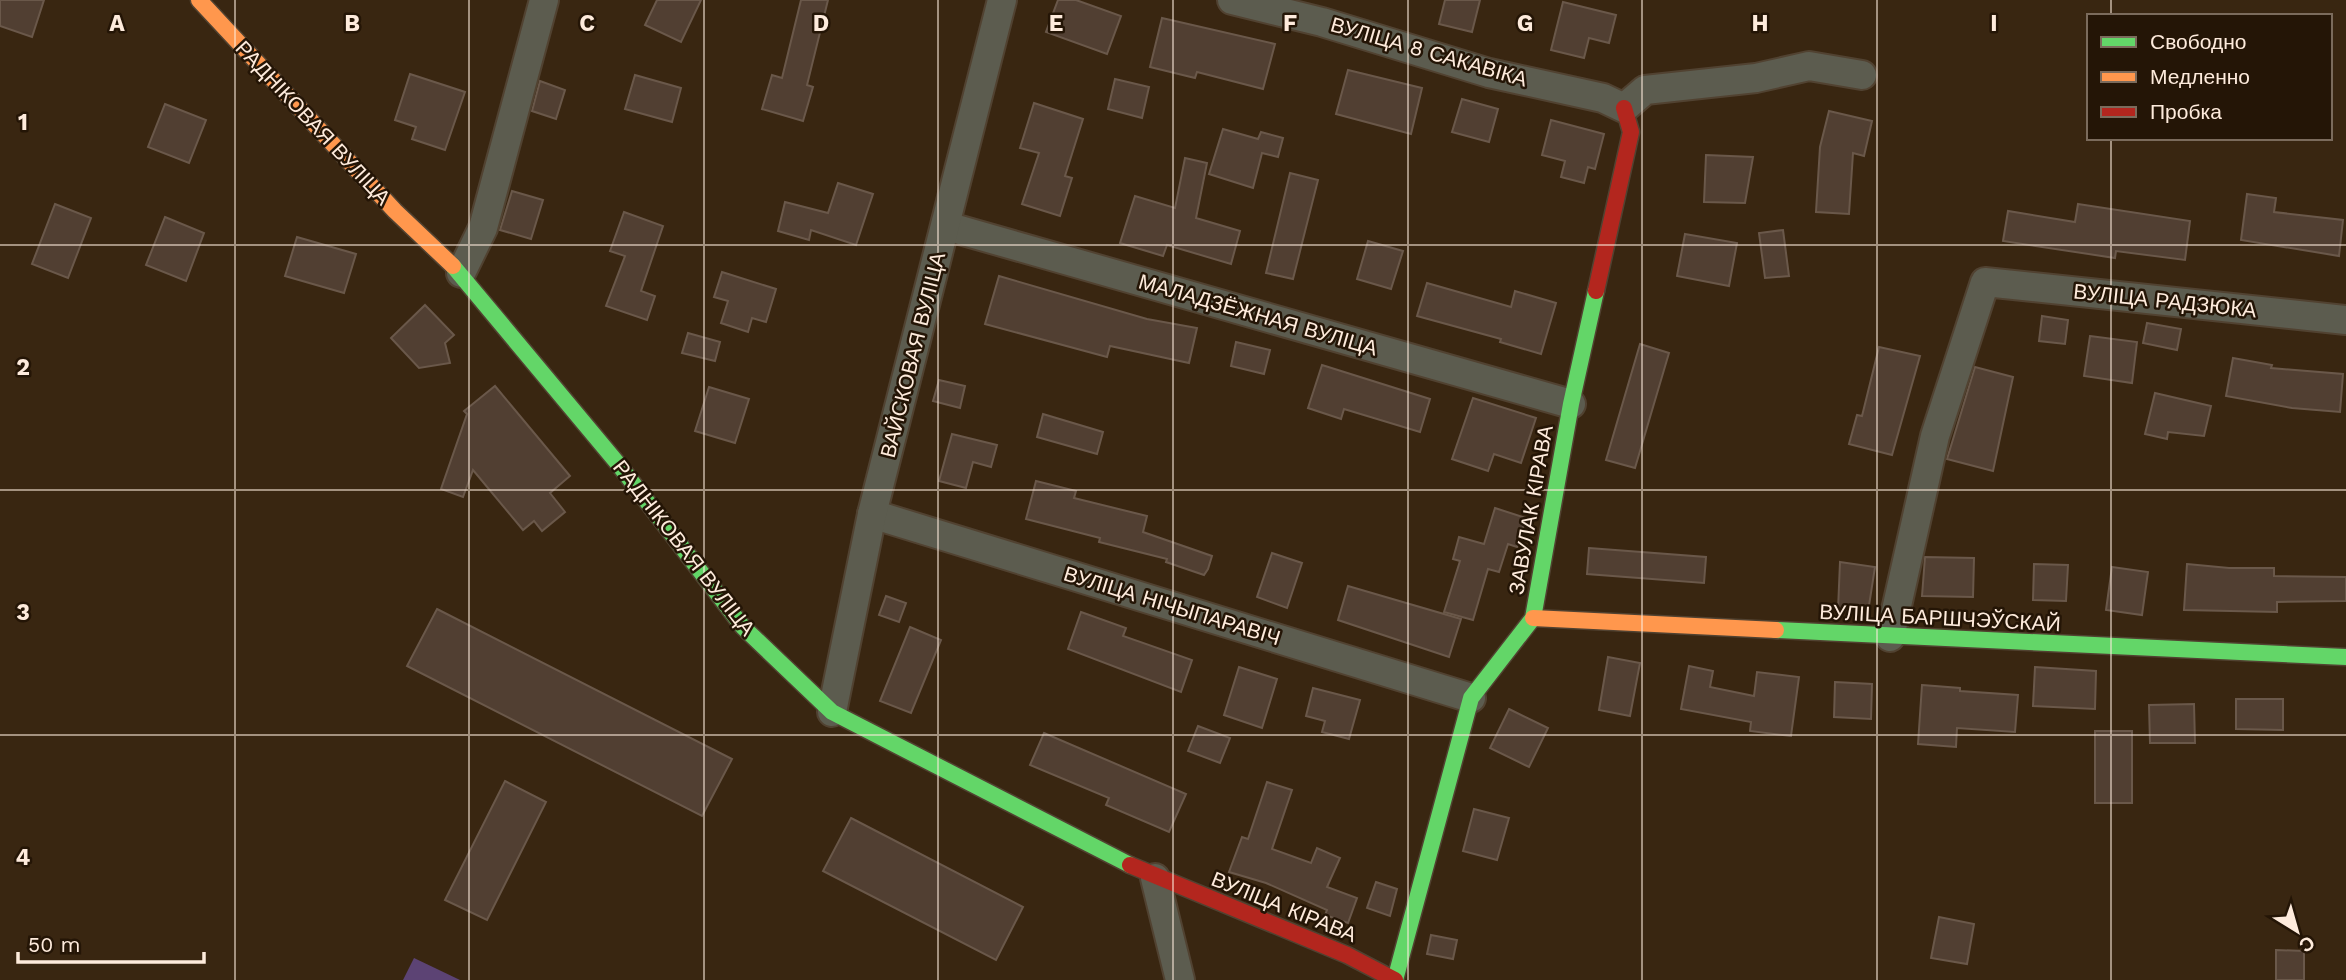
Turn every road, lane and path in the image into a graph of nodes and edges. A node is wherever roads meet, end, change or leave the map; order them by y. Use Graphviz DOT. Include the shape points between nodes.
graph roads {
  1 [pos="199,0"];
  2 [pos="544,0"];
  3 [pos="1002,0"];
  4 [pos="1232,0"];
  5 [pos="1862,75"];
  6 [pos="1624,108"];
  7 [pos="946,226"];
  8 [pos="461,273"];
  9 [pos="2346,320"];
  10 [pos="1571,404"];
  11 [pos="872,514"];
  12 [pos="1533,618"];
  13 [pos="1890,637"];
  14 [pos="2346,657"];
  15 [pos="1471,698"];
  16 [pos="832,712"];
  17 [pos="1155,878"];
  18 [pos="1180,980"];
  19 [pos="1395,980"];
  1 -- 8 [label="street, РАДНІКОВАЯ ВУЛІЦА" via="395,211"];
  2 -- 8 [label="street" via="483,228"];
  3 -- 7 [label="street, ВАЙСКОВАЯ ВУЛІЦА"];
  4 -- 6 [label="street, ВУЛІЦА 8 САКАВІКА" via="1489,73 1603,98"];
  5 -- 6 [label="street" via="1810,66 1732,81 1645,90"];
  6 -- 10 [label="street, ЗАВУЛАК КІРАВА" via="1631,132"];
  7 -- 10 [label="street, МАЛАДЗЁЖНАЯ ВУЛІЦА"];
  7 -- 11 [label="street, ВАЙСКОВАЯ ВУЛІЦА"];
  8 -- 16 [label="street, РАДНІКОВАЯ ВУЛІЦА" via="743,627"];
  9 -- 13 [label="street, ВУЛІЦА РАДЗЮКА" via="1985,282 1935,436"];
  10 -- 12 [label="street, ЗАВУЛАК КІРАВА"];
  11 -- 15 [label="street, ВУЛІЦА НІЧЫПАРАВІЧ"];
  11 -- 16 [label="street, ВАЙСКОВАЯ ВУЛІЦА"];
  12 -- 13 [label="street, ВУЛІЦА БАРШЧЭЎСКАЙ"];
  12 -- 15 [label="street, ЗАВУЛАК КІРАВА"];
  13 -- 14 [label="street, ВУЛІЦА БАРШЧЭЎСКАЙ"];
  15 -- 19 [label="street, ЗАВУЛАК КІРАВА"];
  16 -- 17 [label="street, РАДНІКОВАЯ ВУЛІЦА"];
  17 -- 18 [label="street"];
  17 -- 19 [label="street, ВУЛІЦА КІРАВА" via="1348,955"];
}
